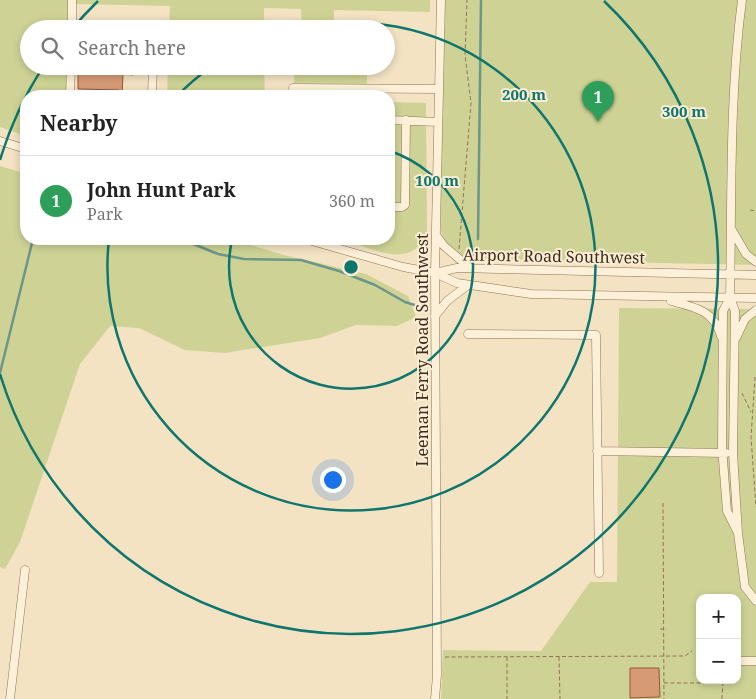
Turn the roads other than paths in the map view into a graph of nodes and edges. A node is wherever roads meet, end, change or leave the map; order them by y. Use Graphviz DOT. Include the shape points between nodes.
graph roads {
  1 [pos="72,0"];
  2 [pos="441,0"];
  3 [pos="742,0"];
  4 [pos="72,20"];
  5 [pos="71,75"];
  6 [pos="153,75"];
  7 [pos="293,88"];
  8 [pos="439,89"];
  9 [pos="70,90"];
  10 [pos="152,90"];
  11 [pos="395,120"];
  12 [pos="406,120"];
  13 [pos="438,122"];
  14 [pos="0,141"];
  15 [pos="20,148"];
  16 [pos="395,208"];
  17 [pos="732,229"];
  18 [pos="436,235"];
  19 [pos="327,245"];
  20 [pos="756,262"];
  21 [pos="470,268"];
  22 [pos="435,273"];
  23 [pos="730,274"];
  24 [pos="756,275"];
  25 [pos="468,285"];
  26 [pos="659,298"];
  27 [pos="730,298"];
  28 [pos="756,298"];
  29 [pos="756,310"];
  30 [pos="435,316"];
  31 [pos="468,334"];
  32 [pos="723,342"];
  33 [pos="734,342"];
  34 [pos="597,451"];
  35 [pos="722,453"];
  36 [pos="733,453"];
  37 [pos="738,533"];
  38 [pos="26,570"];
  39 [pos="599,573"];
  40 [pos="756,602"];
  41 [pos="741,661"];
  42 [pos="756,661"];
  43 [pos="10,699"];
  44 [pos="435,699"];
  1 -- 4 [label="street"];
  2 -- 8 [label="street, Leeman Ferry Road Southwest"];
  3 -- 17 [label="street" via="733,102"];
  5 -- 9 [label="street"];
  6 -- 10 [label="street"];
  7 -- 8 [label="street"];
  8 -- 13 [label="street, Leeman Ferry Road Southwest"];
  11 -- 12 [label="street"];
  12 -- 13 [label="street"];
  12 -- 16 [label="street" via="405,204 402,208"];
  13 -- 18 [label="street, Leeman Ferry Road Southwest"];
  14 -- 15 [label="street"];
  17 -- 20 [label="street" via="746,254"];
  17 -- 23 [label="street"];
  18 -- 21 [label="street"];
  18 -- 22 [label="street, Leeman Ferry Road Southwest"];
  19 -- 22 [label="street"];
  21 -- 22 [label="street, Airport Road Southwest"];
  21 -- 23 [label="street, Airport Road Southwest"];
  22 -- 25 [label="street, Airport Road Southwest"];
  22 -- 30 [label="street, Leeman Ferry Road Southwest"];
  23 -- 24 [label="street, Airport Road Southwest"];
  23 -- 27 [label="street"];
  25 -- 26 [label="street, Airport Road Southwest" via="531,294"];
  25 -- 30 [label="street" via="447,301"];
  26 -- 27 [label="street, Airport Road Southwest"];
  26 -- 32 [label="street" via="696,306 706,312"];
  27 -- 28 [label="street, Airport Road Southwest"];
  27 -- 32 [label="street" via="723,311"];
  27 -- 33 [label="street" via="735,311"];
  29 -- 33 [label="street" via="745,319"];
  30 -- 44 [label="street, Leeman Ferry Road Southwest"];
  31 -- 34 [label="street" via="596,335"];
  32 -- 35 [label="street"];
  33 -- 36 [label="street"];
  34 -- 35 [label="street"];
  34 -- 39 [label="street"];
  35 -- 36 [label="street"];
  35 -- 37 [label="street" via="727,511"];
  36 -- 37 [label="street"];
  37 -- 40 [label="street" via="745,587"];
  38 -- 43 [label="street"];
  41 -- 42 [label="street"];
}
